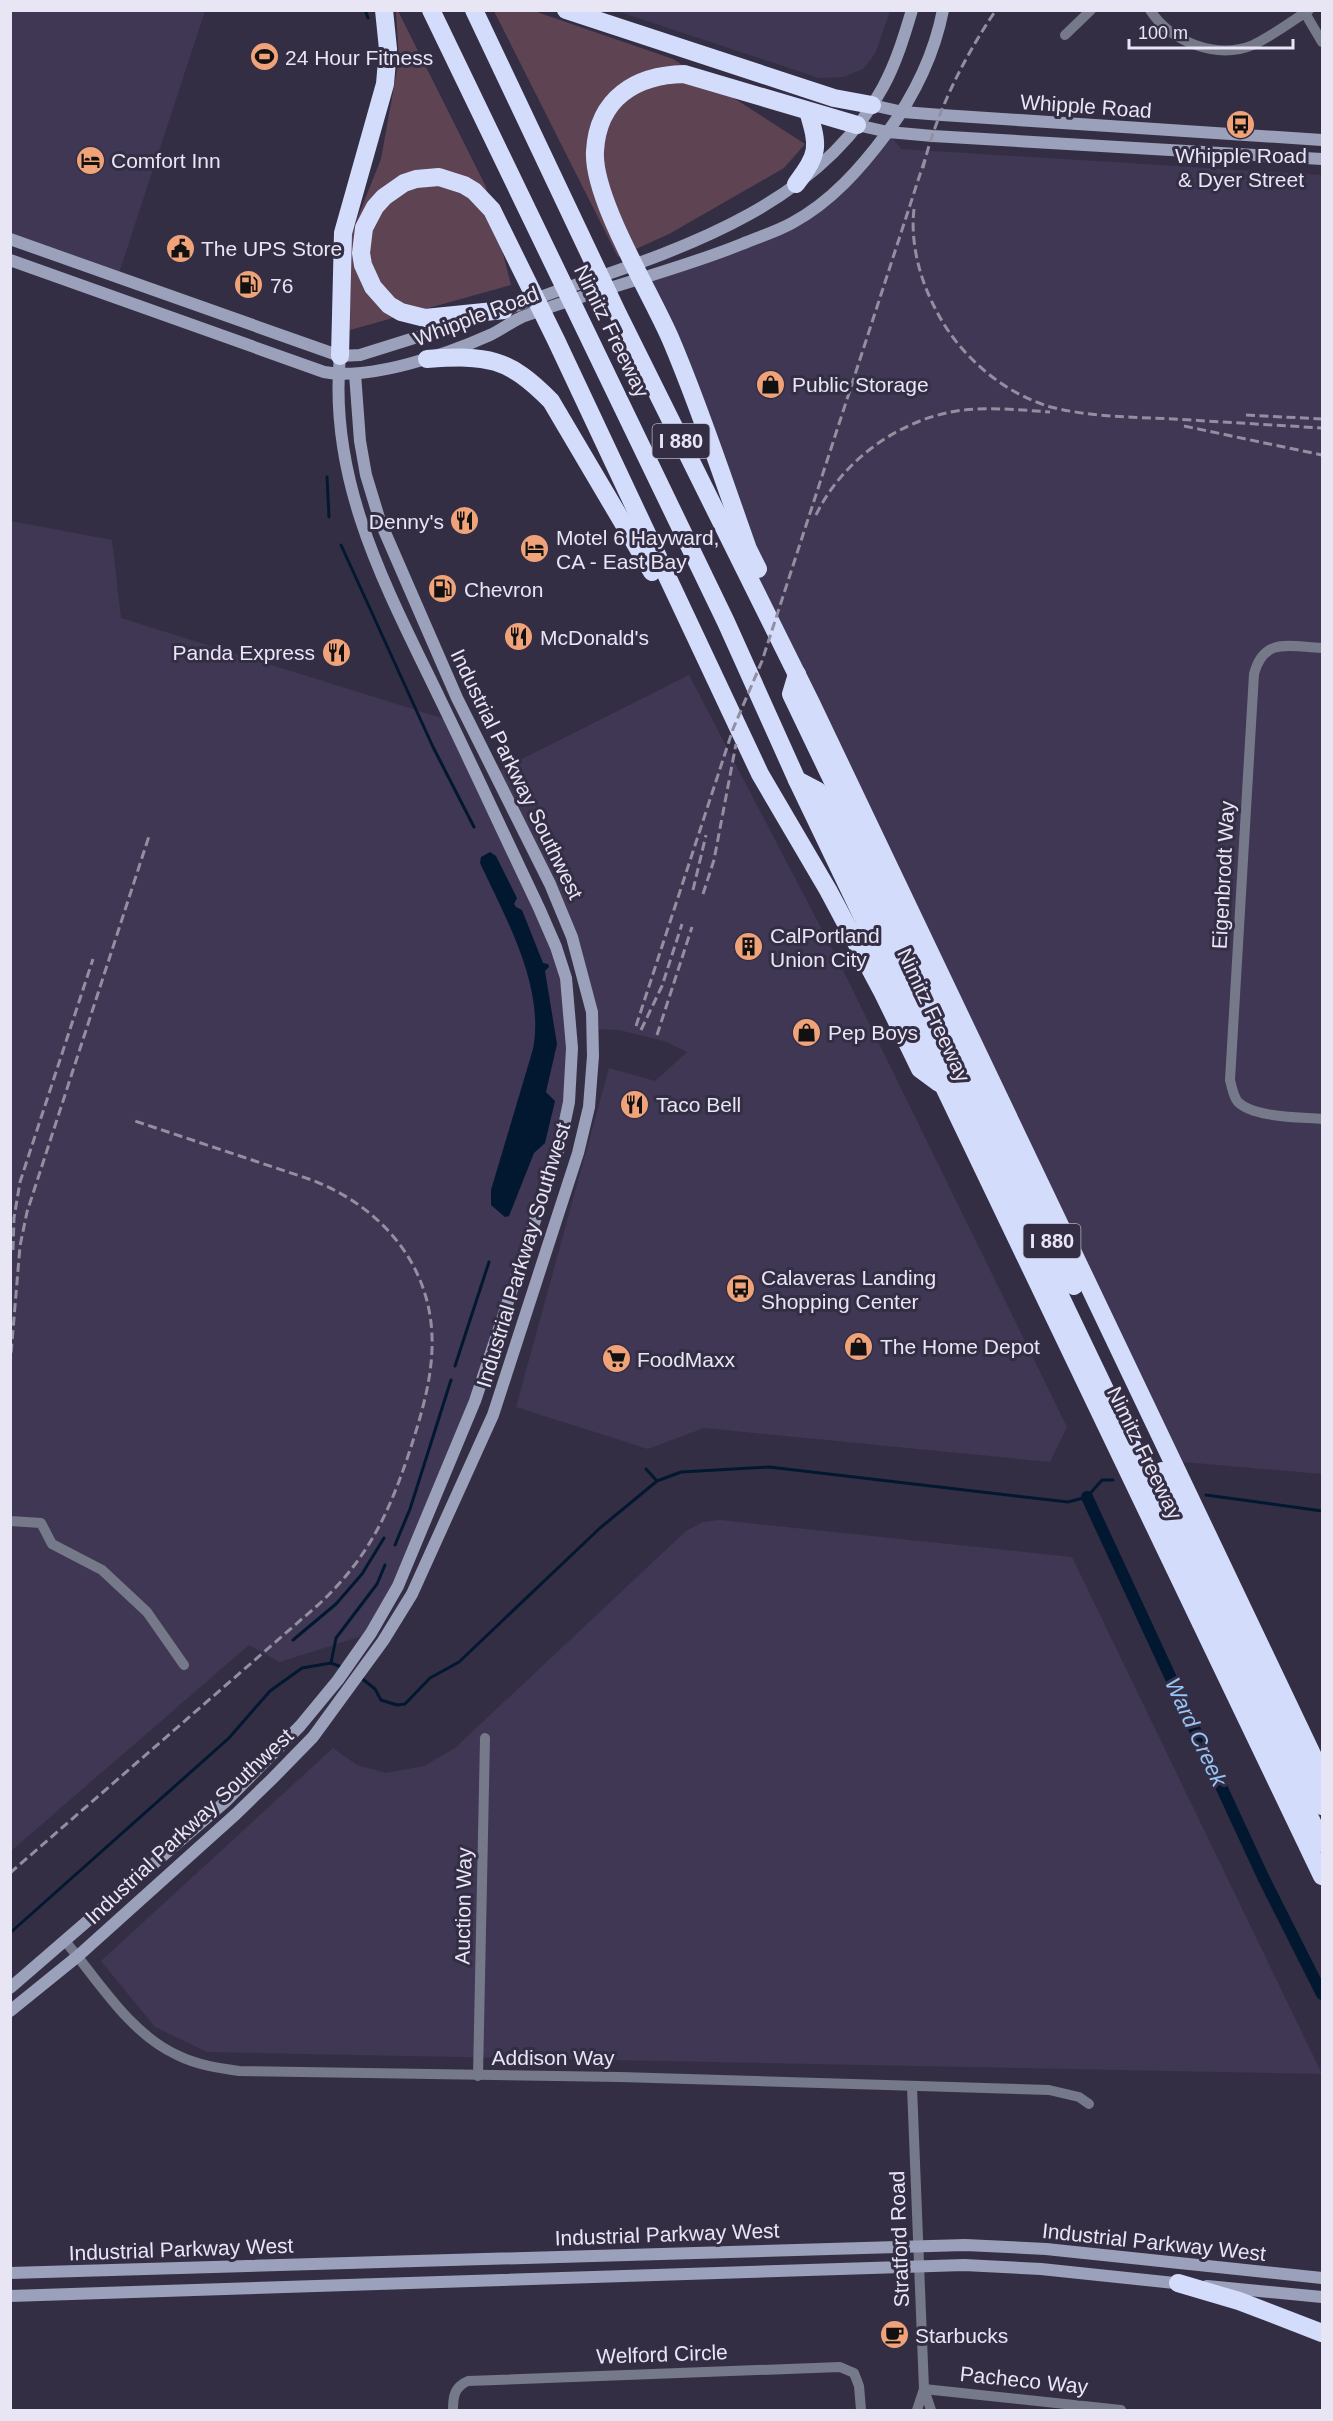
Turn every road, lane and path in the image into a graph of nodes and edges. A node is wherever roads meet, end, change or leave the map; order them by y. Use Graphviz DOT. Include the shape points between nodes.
graph roads {
  1 [pos="384,10"];
  2 [pos="431,10"];
  3 [pos="474,10"];
  4 [pos="566,10"];
  5 [pos="912,10"];
  6 [pos="943,10"];
  7 [pos="1090,10"];
  8 [pos="1150,10"];
  9 [pos="1307,12"];
  10 [pos="1065,35"];
  11 [pos="1323,42"];
  12 [pos="872,105"];
  13 [pos="808,111"];
  14 [pos="903,112"];
  15 [pos="857,125"];
  16 [pos="888,132"];
  17 [pos="1323,140"];
  18 [pos="1323,159"];
  19 [pos="796,183"];
  20 [pos="10,239"];
  21 [pos="10,260"];
  22 [pos="504,310"];
  23 [pos="340,356"];
  24 [pos="427,359"];
  25 [pos="355,374"];
  26 [pos="338,375"];
  27 [pos="1323,648"];
  28 [pos="705,660"];
  29 [pos="797,674"];
  30 [pos="811,703"];
  31 [pos="798,780"];
  32 [pos="524,833"];
  33 [pos="505,835"];
  34 [pos="943,1086"];
  35 [pos="1323,1119"];
  36 [pos="475,1401"];
  37 [pos="493,1416"];
  38 [pos="10,1521"];
  39 [pos="184,1665"];
  40 [pos="485,1738"];
  41 [pos="1323,1775"];
  42 [pos="1323,1806"];
  43 [pos="1323,1843"];
  44 [pos="1323,1876"];
  45 [pos="65,1941"];
  46 [pos="78,1956"];
  47 [pos="10,1988"];
  48 [pos="10,2011"];
  49 [pos="478,2076"];
  50 [pos="912,2087"];
  51 [pos="1089,2104"];
  52 [pos="919,2246"];
  53 [pos="920,2266"];
  54 [pos="10,2273"];
  55 [pos="1323,2278"];
  56 [pos="1178,2283"];
  57 [pos="10,2296"];
  58 [pos="1323,2296"];
  59 [pos="1323,2333"];
  60 [pos="924,2389"];
  61 [pos="453,2410"];
  62 [pos="861,2410"];
  63 [pos="917,2410"];
  64 [pos="931,2410"];
  65 [pos="1120,2410"];
  1 -- 23 [label="highway" via="386,84 343,233"];
  2 -- 31 [label="highway, Nimitz Freeway / I 880"];
  3 -- 29 [label="highway, Nimitz Freeway / I 880" via="617,312"];
  4 -- 12 [label="highway" via="834,98"];
  5 -- 12 [label="main road" via="891,71"];
  6 -- 14 [label="main road" via="925,70"];
  7 -- 10 [label="street"];
  8 -- 9 [label="street" via="1172,34 1192,44 1233,51 1254,44"];
  9 -- 11 [label="street"];
  12 -- 14 [label="main road, Whipple Road"];
  12 -- 15 [label="main road, Whipple Road"];
  13 -- 15 [label="highway"];
  13 -- 19 [label="highway" via="816,149"];
  13 -- 30 [label="highway" via="684,74 652,77 626,90 606,112 595,153 599,180 681,364 748,549 812,682"];
  14 -- 16 [label="main road"];
  14 -- 17 [label="main road, Whipple Road"];
  15 -- 16 [label="main road, Whipple Road"];
  15 -- 19 [label="main road, Whipple Road"];
  16 -- 18 [label="main road, Whipple Road"];
  16 -- 24 [label="main road, Whipple Road" via="838,190 792,223 712,256 520,318 490,335"];
  19 -- 22 [label="main road, Whipple Road" via="738,220 674,250"];
  20 -- 23 [label="main road, Whipple Road"];
  21 -- 26 [label="main road, Whipple Road"];
  22 -- 23 [label="main road, Whipple Road" via="380,350"];
  22 -- 28 [label="highway" via="425,318 401,312 380,296 367,276 361,252 364,228 384,196 404,183 428,177 452,180 464,185 492,210"];
  23 -- 25 [label="main road"];
  23 -- 26 [label="main road, Industrial Parkway Southwest"];
  24 -- 25 [label="main road, Whipple Road"];
  24 -- 28 [label="highway" via="480,358 511,367 551,401"];
  25 -- 26 [label="main road, Whipple Road"];
  25 -- 32 [label="main road, Industrial Parkway Southwest" via="360,441 380,521 458,698"];
  26 -- 33 [label="main road, Industrial Parkway Southwest" via="342,448 360,522 387,589"];
  27 -- 35 [label="street, Eigenbrodt Way" via="1276,647 1264,652 1254,674 1231,1070 1232,1092 1249,1109"];
  28 -- 34 [label="highway" via="760,774 838,910 920,1069"];
  29 -- 30 [label="highway, Nimitz Freeway / I 880"];
  29 -- 42 [label="highway, I 880" via="791,694"];
  30 -- 41 [label="highway, Nimitz Freeway / I 880"];
  31 -- 34 [label="highway, Nimitz Freeway / I 880"];
  31 -- 43 [label="highway, I 880" via="818,791 830,813"];
  32 -- 33 [label="main road"];
  32 -- 37 [label="main road, Industrial Parkway Southwest" via="572,937 592,1012 593,1056 589,1107 578,1153"];
  33 -- 36 [label="main road, Industrial Parkway Southwest" via="566,978 572,1072 560,1145"];
  34 -- 44 [label="highway, Nimitz Freeway / I 880"];
  36 -- 37 [label="main road"];
  36 -- 45 [label="main road, Industrial Parkway Southwest" via="398,1586 339,1680 225,1802"];
  37 -- 46 [label="main road, Industrial Parkway Southwest" via="412,1594 313,1737 236,1814"];
  38 -- 39 [label="street" via="41,1523 52,1544 102,1570 147,1612"];
  40 -- 49 [label="street, Auction Way"];
  45 -- 46 [label="street, Addison Way"];
  45 -- 47 [label="main road, Industrial Parkway Southwest"];
  46 -- 48 [label="main road, Industrial Parkway Southwest"];
  46 -- 49 [label="street, Addison Way" via="149,2037 176,2055 207,2066 239,2071"];
  49 -- 50 [label="street, Addison Way"];
  50 -- 51 [label="street, Addison Way" via="1049,2090 1079,2097"];
  50 -- 52 [label="street, Stratford Road"];
  52 -- 53 [label="street, Stratford Road"];
  52 -- 54 [label="main road, Industrial Parkway West"];
  52 -- 55 [label="main road, Industrial Parkway West" via="1046,2249"];
  53 -- 56 [label="main road, Industrial Parkway West" via="1004,2266"];
  53 -- 57 [label="main road, Industrial Parkway West"];
  53 -- 60 [label="street, Stratford Road"];
  56 -- 58 [label="main road, Industrial Parkway West"];
  56 -- 59 [label="highway"];
  60 -- 63 [label="street, Stratford Road"];
  60 -- 64 [label="street, Stratford Road"];
  60 -- 65 [label="street, Pacheco Way"];
  61 -- 62 [label="street, Welford Circle" via="454,2392 468,2381 840,2367 854,2373"];
}
